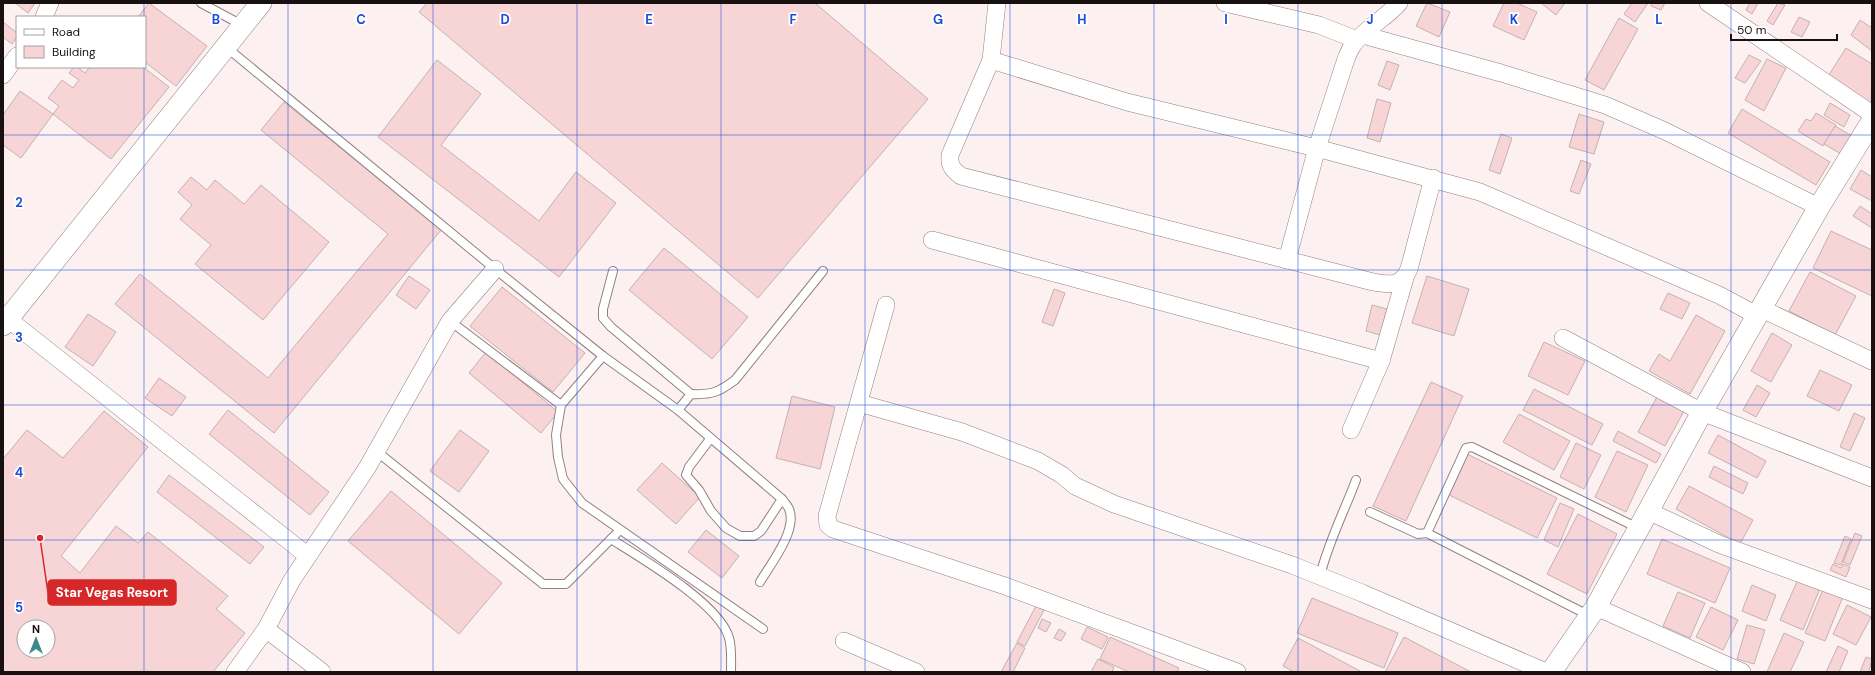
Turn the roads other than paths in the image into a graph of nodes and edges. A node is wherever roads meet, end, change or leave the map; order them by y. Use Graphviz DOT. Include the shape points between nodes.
graph roads {
  1 [pos="50,3"];
  2 [pos="201,3"];
  3 [pos="261,3"];
  4 [pos="998,3"];
  5 [pos="1225,3"];
  6 [pos="1399,3"];
  7 [pos="1708,3"];
  8 [pos="44,16"];
  9 [pos="243,25"];
  10 [pos="1360,37"];
  11 [pos="226,46"];
  12 [pos="16,57"];
  13 [pos="991,60"];
  14 [pos="3,75"];
  15 [pos="1872,114"];
  16 [pos="1872,121"];
  17 [pos="1316,148"];
  18 [pos="1433,178"];
  19 [pos="1819,207"];
  20 [pos="932,240"];
  21 [pos="1287,260"];
  22 [pos="495,270"];
  23 [pos="613,271"];
  24 [pos="823,271"];
  25 [pos="1405,278"];
  26 [pos="886,305"];
  27 [pos="1760,313"];
  28 [pos="450,321"];
  29 [pos="6,322"];
  30 [pos="1563,338"];
  31 [pos="603,356"];
  32 [pos="1381,361"];
  33 [pos="1872,361"];
  34 [pos="691,394"];
  35 [pos="859,403"];
  36 [pos="561,405"];
  37 [pos="678,410"];
  38 [pos="1702,412"];
  39 [pos="1351,430"];
  40 [pos="710,439"];
  41 [pos="376,452"];
  42 [pos="1872,478"];
  43 [pos="1356,480"];
  44 [pos="782,499"];
  45 [pos="1370,512"];
  46 [pos="1643,520"];
  47 [pos="620,530"];
  48 [pos="1427,533"];
  49 [pos="611,539"];
  50 [pos="308,556"];
  51 [pos="1320,576"];
  52 [pos="760,582"];
  53 [pos="1872,600"];
  54 [pos="1593,611"];
  55 [pos="762,629"];
  56 [pos="266,630"];
  57 [pos="844,641"];
  58 [pos="235,672"];
  59 [pos="322,672"];
  60 [pos="731,672"];
  61 [pos="916,672"];
  62 [pos="1237,672"];
  63 [pos="1546,672"];
  64 [pos="1551,672"];
  65 [pos="1742,672"];
  1 -- 8 [label="street"];
  2 -- 9 [label="lane"];
  3 -- 9 [label="street"];
  4 -- 13 [label="street"];
  5 -- 10 [label="street"];
  6 -- 10 [label="street"];
  7 -- 15 [label="street"];
  9 -- 11 [label="street"];
  10 -- 17 [label="street" via="1346,59"];
  10 -- 19 [label="street" via="1501,73 1605,105 1665,131"];
  11 -- 22 [label="lane"];
  11 -- 29 [label="street"];
  12 -- 14 [label="street"];
  13 -- 17 [label="street" via="1127,102"];
  13 -- 21 [label="street" via="950,155 952,169 961,176"];
  16 -- 19 [label="street"];
  17 -- 18 [label="street"];
  17 -- 21 [label="street"];
  18 -- 25 [label="street"];
  18 -- 27 [label="street" via="1480,192"];
  19 -- 27 [label="street"];
  20 -- 32 [label="street"];
  21 -- 25 [label="street" via="1382,284 1397,284"];
  22 -- 28 [label="street"];
  22 -- 31 [label="lane"];
  23 -- 34 [label="lane" via="602,309 603,318"];
  24 -- 34 [label="lane" via="735,380 720,391"];
  25 -- 32 [label="street"];
  26 -- 35 [label="street"];
  27 -- 33 [label="street"];
  27 -- 38 [label="street"];
  28 -- 36 [label="lane"];
  28 -- 41 [label="street"];
  29 -- 50 [label="street"];
  30 -- 38 [label="street"];
  31 -- 36 [label="lane"];
  31 -- 37 [label="lane"];
  32 -- 39 [label="street"];
  34 -- 37 [label="lane"];
  35 -- 51 [label="street" via="962,432 1038,461 1074,486 1114,504 1206,534"];
  35 -- 62 [label="street" via="827,516 828,525 1004,586"];
  36 -- 47 [label="lane" via="556,435 563,479 582,503"];
  37 -- 40 [label="lane"];
  38 -- 42 [label="street"];
  38 -- 46 [label="street"];
  40 -- 44 [label="lane"];
  40 -- 44 [label="lane" via="689,467 686,476 726,528 740,536 754,536 761,531"];
  41 -- 49 [label="lane" via="543,584 566,584"];
  41 -- 50 [label="street"];
  43 -- 51 [label="lane" via="1326,551"];
  44 -- 52 [label="lane" via="790,510 790,529"];
  45 -- 48 [label="lane" via="1418,534"];
  46 -- 48 [label="lane" via="1472,447 1466,448"];
  46 -- 53 [label="street" via="1719,544"];
  46 -- 54 [label="street"];
  47 -- 49 [label="lane"];
  47 -- 55 [label="lane"];
  48 -- 54 [label="lane"];
  49 -- 60 [label="lane" via="680,584 718,618 729,638"];
  50 -- 56 [label="street" via="292,580"];
  51 -- 63 [label="street"];
  54 -- 64 [label="street"];
  54 -- 65 [label="street"];
  56 -- 58 [label="street"];
  56 -- 59 [label="street"];
  57 -- 61 [label="street"];
}
